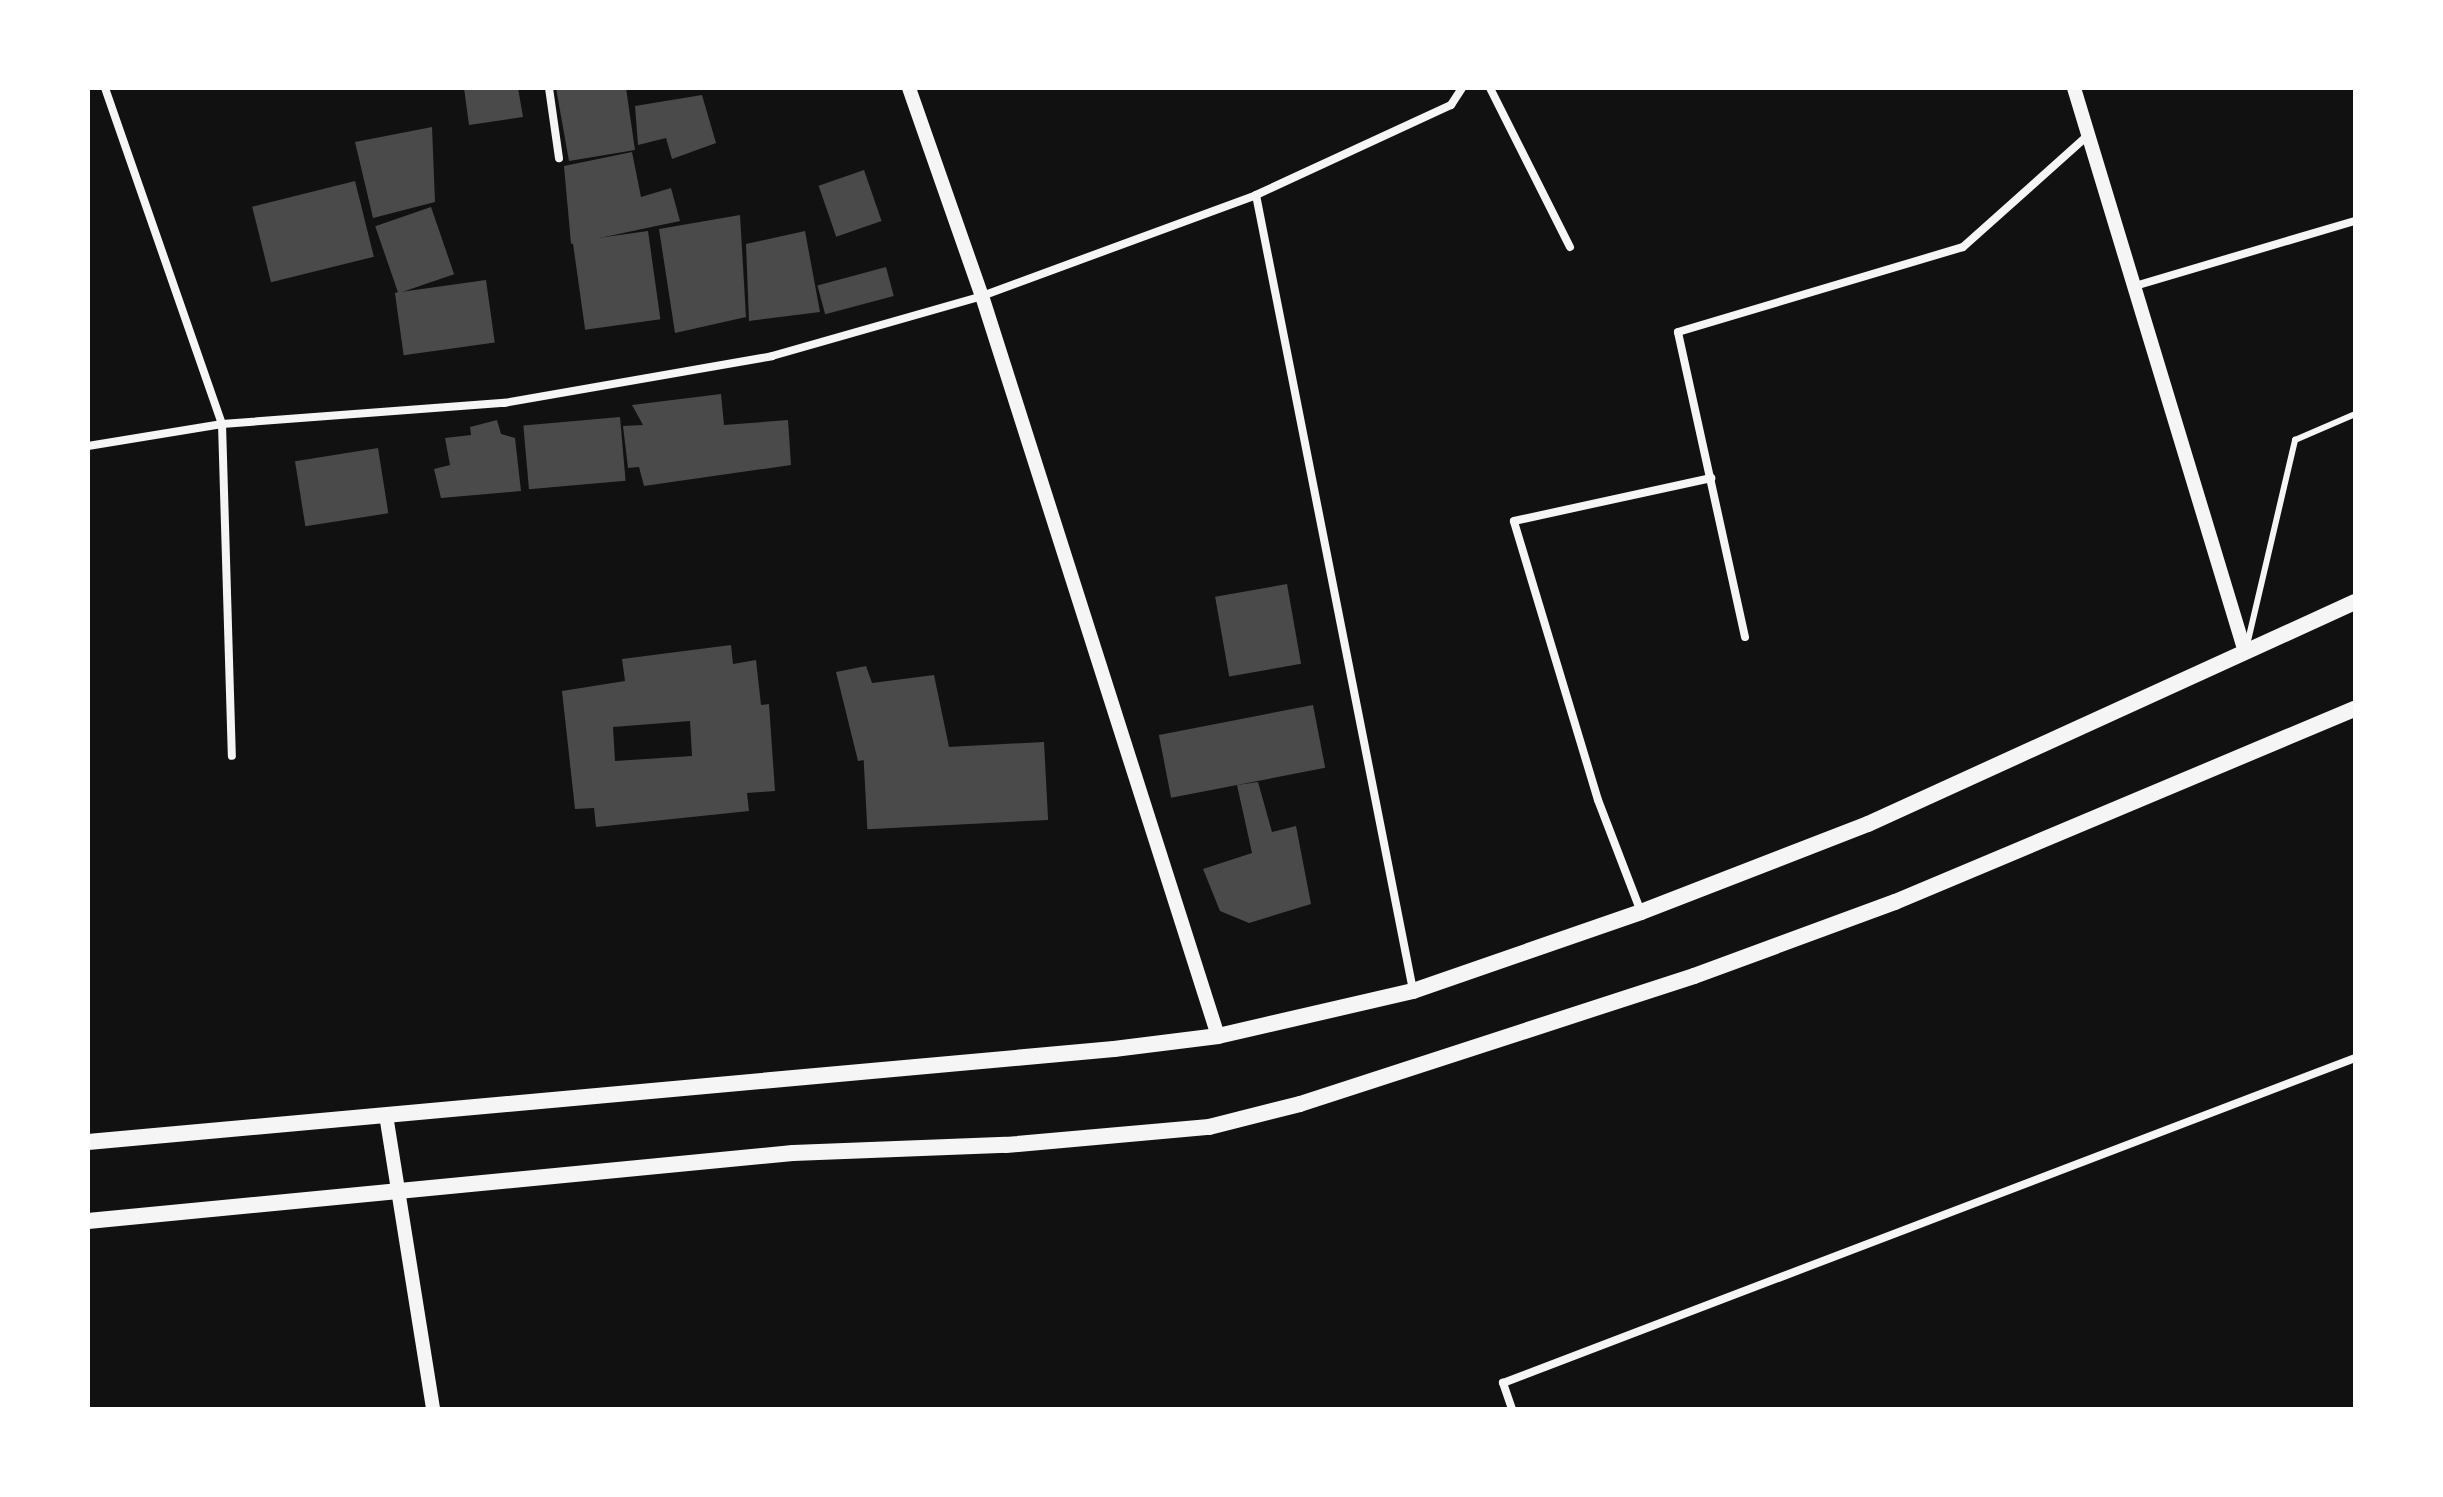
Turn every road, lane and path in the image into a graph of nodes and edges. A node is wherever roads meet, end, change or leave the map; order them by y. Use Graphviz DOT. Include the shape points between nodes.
graph roads {
  1 [pos="105,88"];
  2 [pos="549,88"];
  3 [pos="909,88"];
  4 [pos="1462,88"];
  5 [pos="1490,88"];
  6 [pos="2074,88"];
  7 [pos="2086,137"];
  8 [pos="559,158"];
  9 [pos="1256,195"];
  10 [pos="2355,221"];
  11 [pos="1570,247"];
  12 [pos="2135,286"];
  13 [pos="982,296"];
  14 [pos="2355,414"];
  15 [pos="222,424"];
  16 [pos="88,446"];
  17 [pos="1711,478"];
  18 [pos="2355,602"];
  19 [pos="1745,637"];
  20 [pos="2245,652"];
  21 [pos="2355,709"];
  22 [pos="232,756"];
  23 [pos="1641,912"];
  24 [pos="1413,991"];
  25 [pos="1218,1036"];
  26 [pos="2355,1058"];
  27 [pos="386,1115"];
  28 [pos="88,1142"];
  29 [pos="398,1195"];
  30 [pos="88,1221"];
  31 [pos="433,1409"];
  32 [pos="1512,1409"];
  1 -- 15 [label="street"];
  2 -- 8 [label="street"];
  3 -- 13 [label="street"];
  4 -- 9 [label="street" via="1451,105"];
  5 -- 11 [label="street"];
  6 -- 7 [label="street"];
  7 -- 12 [label="street"];
  7 -- 17 [label="street" via="1963,247 1678,332"];
  9 -- 13 [label="street"];
  9 -- 24 [label="street"];
  10 -- 12 [label="street"];
  12 -- 20 [label="street"];
  13 -- 15 [label="street" via="772,356 504,403"];
  13 -- 25 [label="street"];
  14 -- 20 [label="lane" via="2295,440"];
  15 -- 16 [label="street"];
  15 -- 22 [label="street"];
  17 -- 19 [label="street"];
  17 -- 23 [label="street" via="1514,521 1598,800"];
  18 -- 20 [label="main road"];
  20 -- 23 [label="main road" via="1868,824"];
  21 -- 29 [label="main road" via="1921,892 1694,976 1300,1104 1209,1127 1006,1145 793,1153"];
  23 -- 24 [label="main road"];
  24 -- 25 [label="main road"];
  25 -- 27 [label="main road"];
  26 -- 32 [label="street" via="1503,1383"];
  27 -- 28 [label="main road"];
  27 -- 29 [label="street"];
  29 -- 30 [label="main road"];
  29 -- 31 [label="street"];
}
